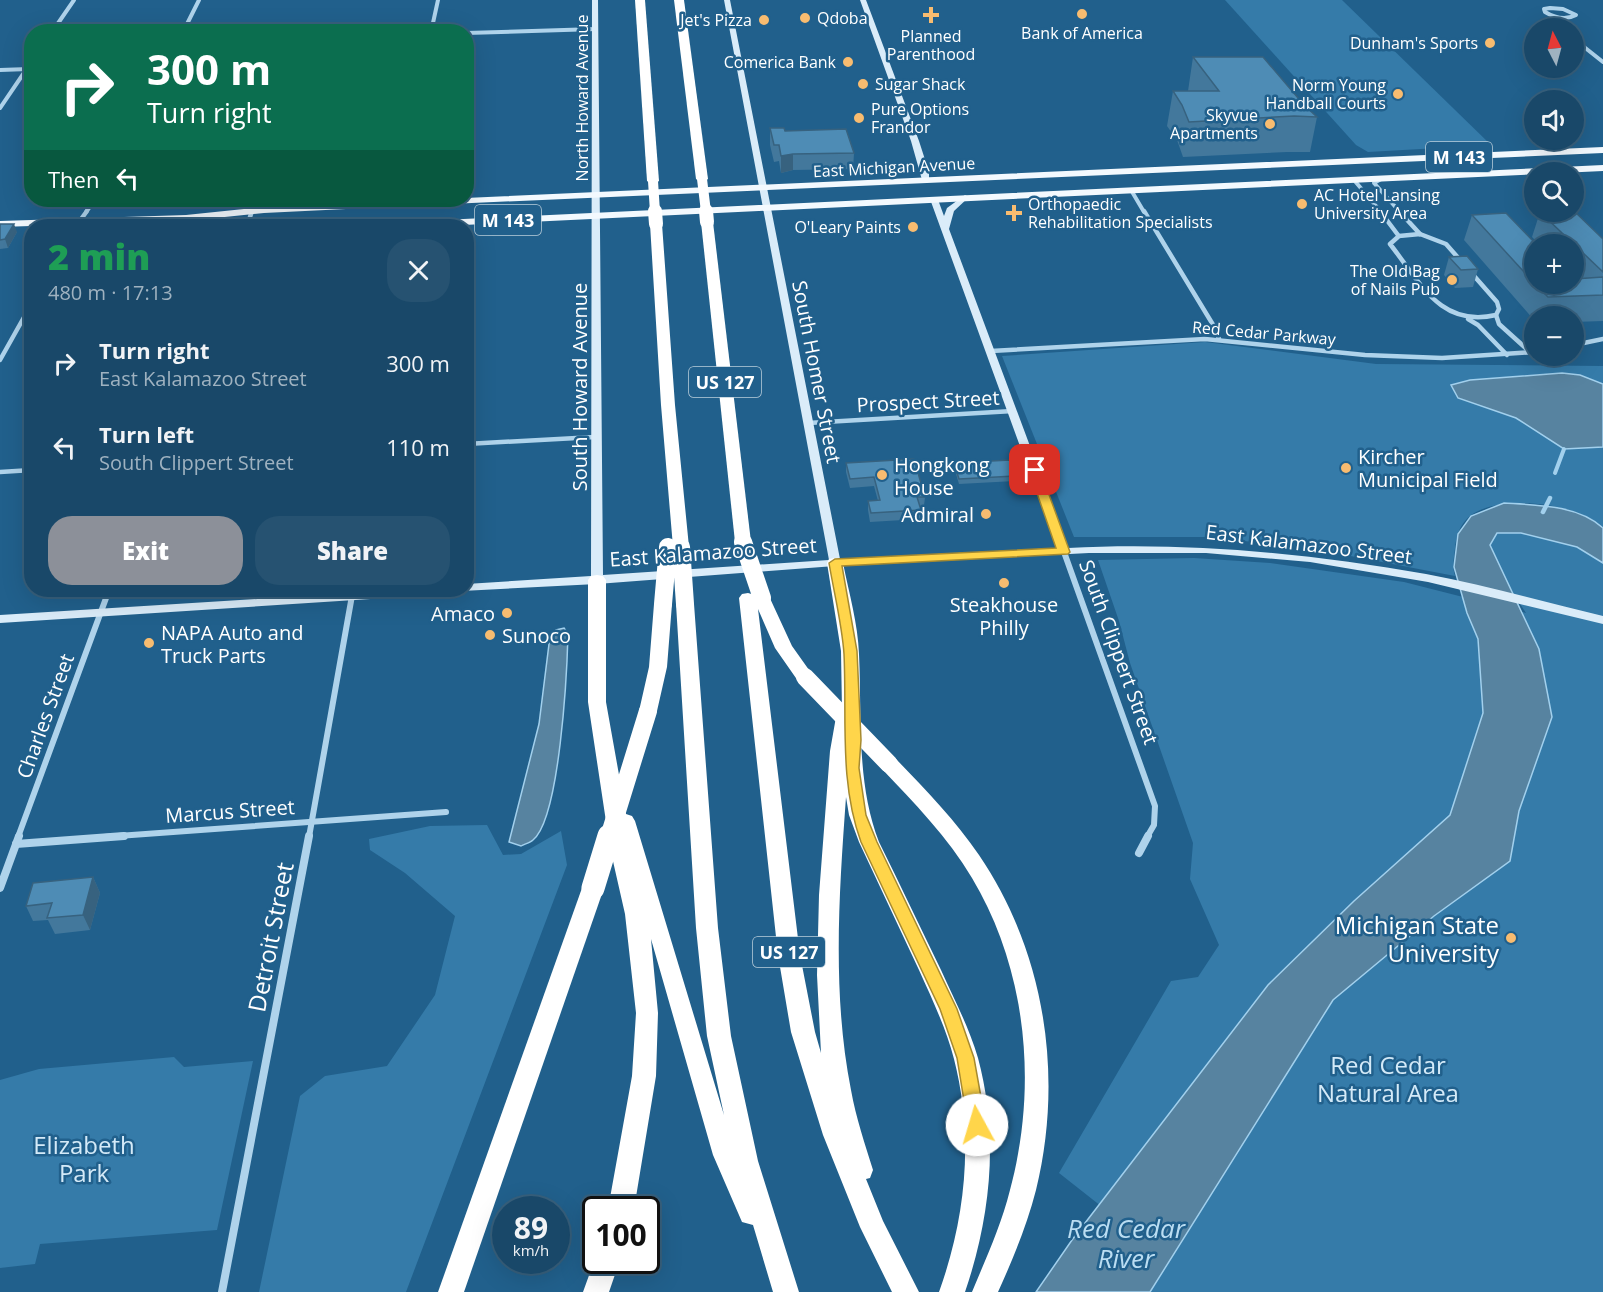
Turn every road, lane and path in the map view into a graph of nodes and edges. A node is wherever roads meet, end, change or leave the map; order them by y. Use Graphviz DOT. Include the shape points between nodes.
graph roads {
  1 [pos="74,0"];
  2 [pos="200,0"];
  3 [pos="438,0"];
  4 [pos="595,0"];
  5 [pos="727,0"];
  6 [pos="863,0"];
  7 [pos="680,1"];
  8 [pos="640,2"];
  9 [pos="1557,18"];
  10 [pos="58,24"];
  11 [pos="187,24"];
  12 [pos="433,24"];
  13 [pos="596,29"];
  14 [pos="474,33"];
  15 [pos="1584,47"];
  16 [pos="1603,62"];
  17 [pos="24,69"];
  18 [pos="0,70"];
  19 [pos="24,76"];
  20 [pos="0,108"];
  21 [pos="1603,150"];
  22 [pos="1565,152"];
  23 [pos="1418,159"];
  24 [pos="1354,161"];
  25 [pos="1323,162"];
  26 [pos="1571,162"];
  27 [pos="1375,166"];
  28 [pos="1603,168"];
  29 [pos="1584,169"];
  30 [pos="1524,172"];
  31 [pos="1331,175"];
  32 [pos="983,178"];
  33 [pos="1381,179"];
  34 [pos="926,180"];
  35 [pos="1354,180"];
  36 [pos="1293,183"];
  37 [pos="765,188"];
  38 [pos="1131,190"];
  39 [pos="597,195"];
  40 [pos="965,197"];
  41 [pos="934,199"];
  42 [pos="474,200"];
  43 [pos="882,201"];
  44 [pos="253,207"];
  45 [pos="335,207"];
  46 [pos="402,207"];
  47 [pos="424,207"];
  48 [pos="444,207"];
  49 [pos="445,207"];
  50 [pos="768,207"];
  51 [pos="252,211"];
  52 [pos="597,215"];
  53 [pos="186,218"];
  54 [pos="165,219"];
  55 [pos="196,219"];
  56 [pos="249,219"];
  57 [pos="398,219"];
  58 [pos="424,219"];
  59 [pos="437,219"];
  60 [pos="474,221"];
  61 [pos="0,224"];
  62 [pos="24,224"];
  63 [pos="946,226"];
  64 [pos="1420,234"];
  65 [pos="1398,235"];
  66 [pos="1496,315"];
  67 [pos="24,317"];
  68 [pos="1468,319"];
  69 [pos="1219,339"];
  70 [pos="1603,339"];
  71 [pos="1584,343"];
  72 [pos="1524,345"];
  73 [pos="992,351"];
  74 [pos="1524,353"];
  75 [pos="1507,355"];
  76 [pos="0,360"];
  77 [pos="1013,411"];
  78 [pos="808,423"];
  79 [pos="595,437"];
  80 [pos="474,444"];
  81 [pos="24,470"];
  82 [pos="0,472"];
  83 [pos="1064,552"];
  84 [pos="835,563"];
  85 [pos="597,580"];
  86 [pos="474,588"];
  87 [pos="106,597"];
  88 [pos="302,597"];
  89 [pos="351,597"];
  90 [pos="755,598"];
  91 [pos="674,604"];
  92 [pos="100,613"];
  93 [pos="0,619"];
  94 [pos="1603,620"];
  95 [pos="850,690"];
  96 [pos="612,786"];
  97 [pos="446,812"];
  98 [pos="312,821"];
  99 [pos="16,844"];
  100 [pos="1140,853"];
  101 [pos="0,888"];
  102 [pos="623,1196"];
  103 [pos="602,1274"];
  104 [pos="905,1290"];
  105 [pos="222,1292"];
  106 [pos="451,1292"];
  107 [pos="596,1292"];
  108 [pos="786,1292"];
  109 [pos="952,1292"];
  110 [pos="985,1292"];
  1 -- 10 [label="street"];
  2 -- 11 [label="street"];
  3 -- 12 [label="street"];
  4 -- 13 [label="street, North Howard Avenue"];
  5 -- 37 [label="street, South Homer Street"];
  6 -- 34 [label="street"];
  7 -- 90 [label="highway, US 127, bridge" via="744,542"];
  8 -- 91 [label="highway, US 127, bridge" via="668,405"];
  9 -- 9 [label="street" via="1571,18 1575,14 1559,8 1544,9"];
  13 -- 14 [label="street"];
  13 -- 39 [label="street, North Howard Avenue"];
  15 -- 16 [label="street"];
  17 -- 18 [label="street"];
  19 -- 20 [label="street"];
  21 -- 22 [label="main road, East Michigan Avenue / M 143"];
  22 -- 23 [label="main road, East Michigan Avenue / M 143"];
  22 -- 26 [label="main road"];
  23 -- 24 [label="main road, East Michigan Avenue / M 143"];
  23 -- 27 [label="main road"];
  24 -- 25 [label="main road, East Michigan Avenue / M 143"];
  24 -- 31 [label="main road" via="1347,170"];
  25 -- 31 [label="main road" via="1335,170"];
  25 -- 32 [label="main road, East Michigan Avenue / M 143"];
  27 -- 33 [label="main road" via="1369,171"];
  27 -- 35 [label="main road" via="1361,170"];
  28 -- 29 [label="main road, M 143"];
  30 -- 33 [label="main road, East Michigan Avenue / M 143"];
  31 -- 36 [label="main road"];
  32 -- 34 [label="main road, East Michigan Avenue / M 143"];
  32 -- 41 [label="main road" via="948,187"];
  33 -- 35 [label="main road, East Michigan Avenue / M 143"];
  33 -- 64 [label="street" via="1374,183"];
  34 -- 37 [label="main road, East Michigan Avenue / M 143"];
  34 -- 43 [label="main road" via="918,193"];
  35 -- 36 [label="main road, East Michigan Avenue / M 143"];
  35 -- 65 [label="street"];
  36 -- 38 [label="main road, East Michigan Avenue / M 143"];
  37 -- 39 [label="main road, East Michigan Avenue / M 143"];
  37 -- 50 [label="street, South Homer Street"];
  38 -- 40 [label="main road, East Michigan Avenue / M 143"];
  38 -- 69 [label="street"];
  39 -- 42 [label="main road, East Michigan Avenue / M 143"];
  39 -- 52 [label="street, South Howard Avenue"];
  40 -- 41 [label="main road, East Michigan Avenue / M 143"];
  40 -- 63 [label="street" via="950,210"];
  41 -- 43 [label="main road, East Michigan Avenue / M 143"];
  41 -- 63 [label="street, South Clippert Street"];
  43 -- 50 [label="main road, East Michigan Avenue / M 143"];
  44 -- 51 [label="street"];
  45 -- 51 [label="main road, East Michigan Avenue"];
  46 -- 57 [label="main road" via="407,210"];
  47 -- 57 [label="main road"];
  48 -- 58 [label="main road"];
  49 -- 59 [label="main road" via="436,214"];
  50 -- 52 [label="main road, East Michigan Avenue / M 143"];
  50 -- 78 [label="street, South Homer Street"];
  51 -- 53 [label="main road, East Michigan Avenue"];
  51 -- 56 [label="street"];
  52 -- 60 [label="main road, East Michigan Avenue / M 143"];
  52 -- 79 [label="street, South Howard Avenue"];
  53 -- 54 [label="main road, East Michigan Avenue"];
  53 -- 55 [label="main road, East Michigan Avenue"];
  61 -- 62 [label="main road, East Michigan Avenue"];
  63 -- 73 [label="street, South Clippert Street"];
  64 -- 65 [label="street"];
  64 -- 66 [label="street" via="1446,244 1497,302"];
  65 -- 68 [label="street" via="1390,244 1438,305"];
  66 -- 68 [label="street"];
  66 -- 72 [label="street" via="1499,324"];
  67 -- 76 [label="street"];
  68 -- 75 [label="street"];
  69 -- 73 [label="street, Red Cedar Parkway"];
  69 -- 75 [label="street, Red Cedar Parkway" via="1365,355"];
  70 -- 71 [label="street"];
  73 -- 77 [label="street, South Clippert Street"];
  74 -- 75 [label="street, Red Cedar Parkway"];
  77 -- 78 [label="street, Prospect Street"];
  77 -- 83 [label="street, South Clippert Street"];
  78 -- 84 [label="street, South Homer Street"];
  79 -- 80 [label="street"];
  79 -- 85 [label="street, South Howard Avenue"];
  81 -- 82 [label="street"];
  83 -- 84 [label="street, East Kalamazoo Street"];
  83 -- 94 [label="street, East Kalamazoo Street" via="1206,550 1310,559 1428,578"];
  83 -- 100 [label="street, South Clippert Street" via="1155,806 1154,825"];
  84 -- 85 [label="street, East Kalamazoo Street"];
  84 -- 95 [label="highway" via="848,629"];
  85 -- 86 [label="street, East Kalamazoo Street"];
  85 -- 96 [label="highway" via="597,702"];
  87 -- 92 [label="street, Charles Street"];
  88 -- 92 [label="street"];
  89 -- 98 [label="street, Detroit Street"];
  90 -- 104 [label="highway, US 127" via="789,955 803,1032 835,1135 873,1227"];
  90 -- 110 [label="highway, bridge" via="805,677 953,835 980,873 1018,952 1032,1007 1037,1081 1031,1156 1010,1235"];
  91 -- 106 [label="highway, bridge" via="648,711 593,888"];
  91 -- 108 [label="highway" via="719,1035 746,1161"];
  92 -- 93 [label="street"];
  92 -- 99 [label="street, Charles Street"];
  95 -- 104 [label="highway" via="841,741 827,929 828,1012 845,1119"];
  95 -- 109 [label="highway" via="853,781 859,815 948,1009 966,1058 975,1101 975,1195 963,1259"];
  96 -- 102 [label="highway" via="620,848 636,914 647,1013 644,1076"];
  96 -- 108 [label="highway" via="725,1155"];
  97 -- 98 [label="street, Marcus Street"];
  98 -- 99 [label="street, Marcus Street"];
  98 -- 105 [label="street, Detroit Street"];
  99 -- 101 [label="street, Charles Street"];
  103 -- 107 [label="highway"];
}
